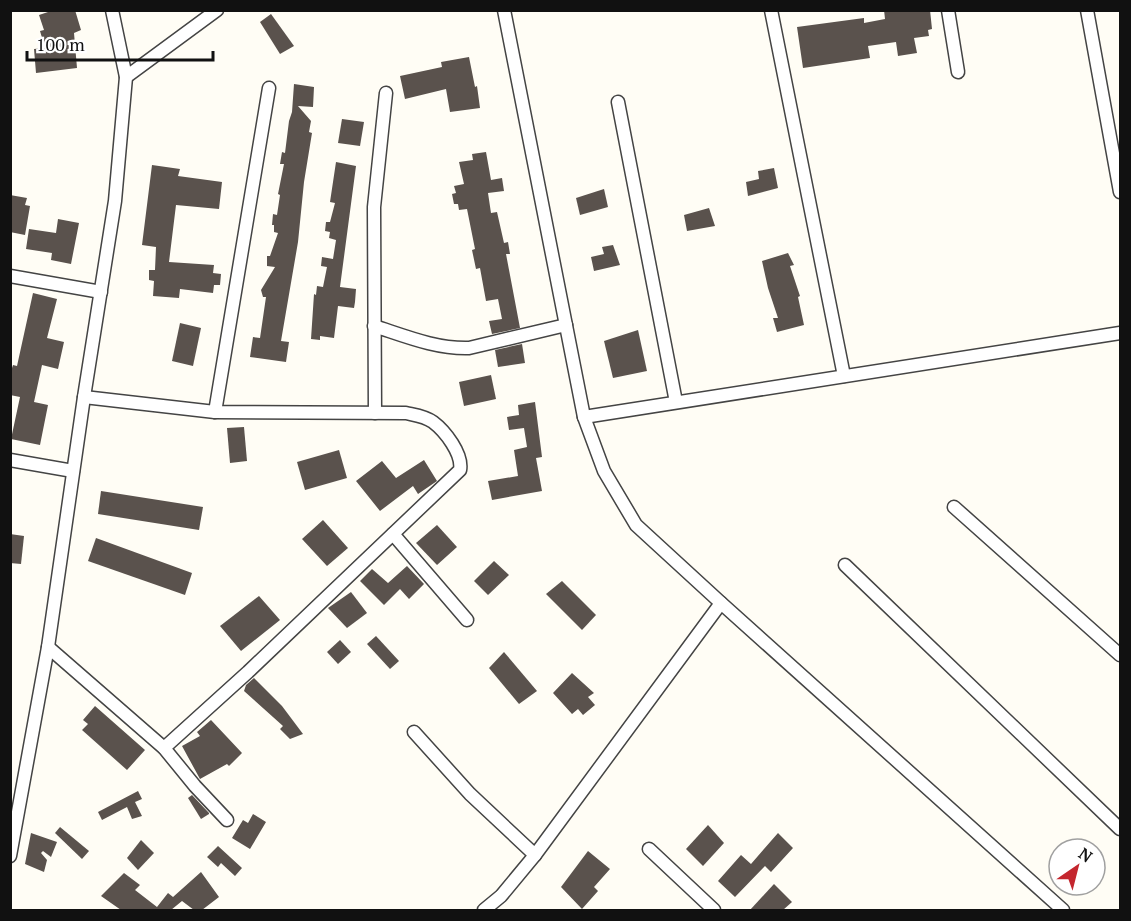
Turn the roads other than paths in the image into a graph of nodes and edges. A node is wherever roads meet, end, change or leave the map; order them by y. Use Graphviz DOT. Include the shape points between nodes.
graph roads {
  1 [pos="112,10"];
  2 [pos="217,10"];
  3 [pos="504,10"];
  4 [pos="771,10"];
  5 [pos="948,10"];
  6 [pos="1087,10"];
  7 [pos="958,72"];
  8 [pos="126,77"];
  9 [pos="269,88"];
  10 [pos="386,93"];
  11 [pos="618,102"];
  12 [pos="1120,192"];
  13 [pos="10,276"];
  14 [pos="101,292"];
  15 [pos="566,325"];
  16 [pos="374,326"];
  17 [pos="1120,333"];
  18 [pos="843,376"];
  19 [pos="84,397"];
  20 [pos="676,402"];
  21 [pos="215,412"];
  22 [pos="375,413"];
  23 [pos="584,417"];
  24 [pos="10,460"];
  25 [pos="73,471"];
  26 [pos="954,507"];
  27 [pos="393,534"];
  28 [pos="845,565"];
  29 [pos="721,603"];
  30 [pos="467,620"];
  31 [pos="48,647"];
  32 [pos="1120,655"];
  33 [pos="414,732"];
  34 [pos="164,748"];
  35 [pos="227,820"];
  36 [pos="1120,829"];
  37 [pos="649,849"];
  38 [pos="535,855"];
  39 [pos="10,856"];
  40 [pos="484,910"];
  41 [pos="714,910"];
  42 [pos="1063,910"];
  1 -- 8 [label="street"];
  2 -- 8 [label="street"];
  3 -- 15 [label="street"];
  4 -- 18 [label="street"];
  5 -- 7 [label="street"];
  6 -- 12 [label="street"];
  8 -- 14 [label="street" via="116,189"];
  9 -- 21 [label="street"];
  10 -- 16 [label="street" via="374,207"];
  11 -- 20 [label="street"];
  13 -- 14 [label="street"];
  14 -- 19 [label="street"];
  15 -- 16 [label="street" via="454,349"];
  15 -- 23 [label="street"];
  16 -- 22 [label="street"];
  17 -- 18 [label="street"];
  18 -- 20 [label="street"];
  19 -- 21 [label="street"];
  19 -- 25 [label="street"];
  20 -- 23 [label="street"];
  21 -- 22 [label="street"];
  22 -- 27 [label="street" via="406,413 433,422 459,452 462,462 460,470"];
  23 -- 29 [label="street" via="604,471 636,525"];
  24 -- 25 [label="street"];
  25 -- 31 [label="street"];
  26 -- 32 [label="street"];
  27 -- 30 [label="street"];
  27 -- 34 [label="street"];
  28 -- 36 [label="street"];
  29 -- 38 [label="street"];
  29 -- 42 [label="street"];
  31 -- 34 [label="street"];
  31 -- 39 [label="street"];
  33 -- 38 [label="street" via="470,794"];
  34 -- 35 [label="street"];
  37 -- 41 [label="street"];
  38 -- 40 [label="street"];
}
